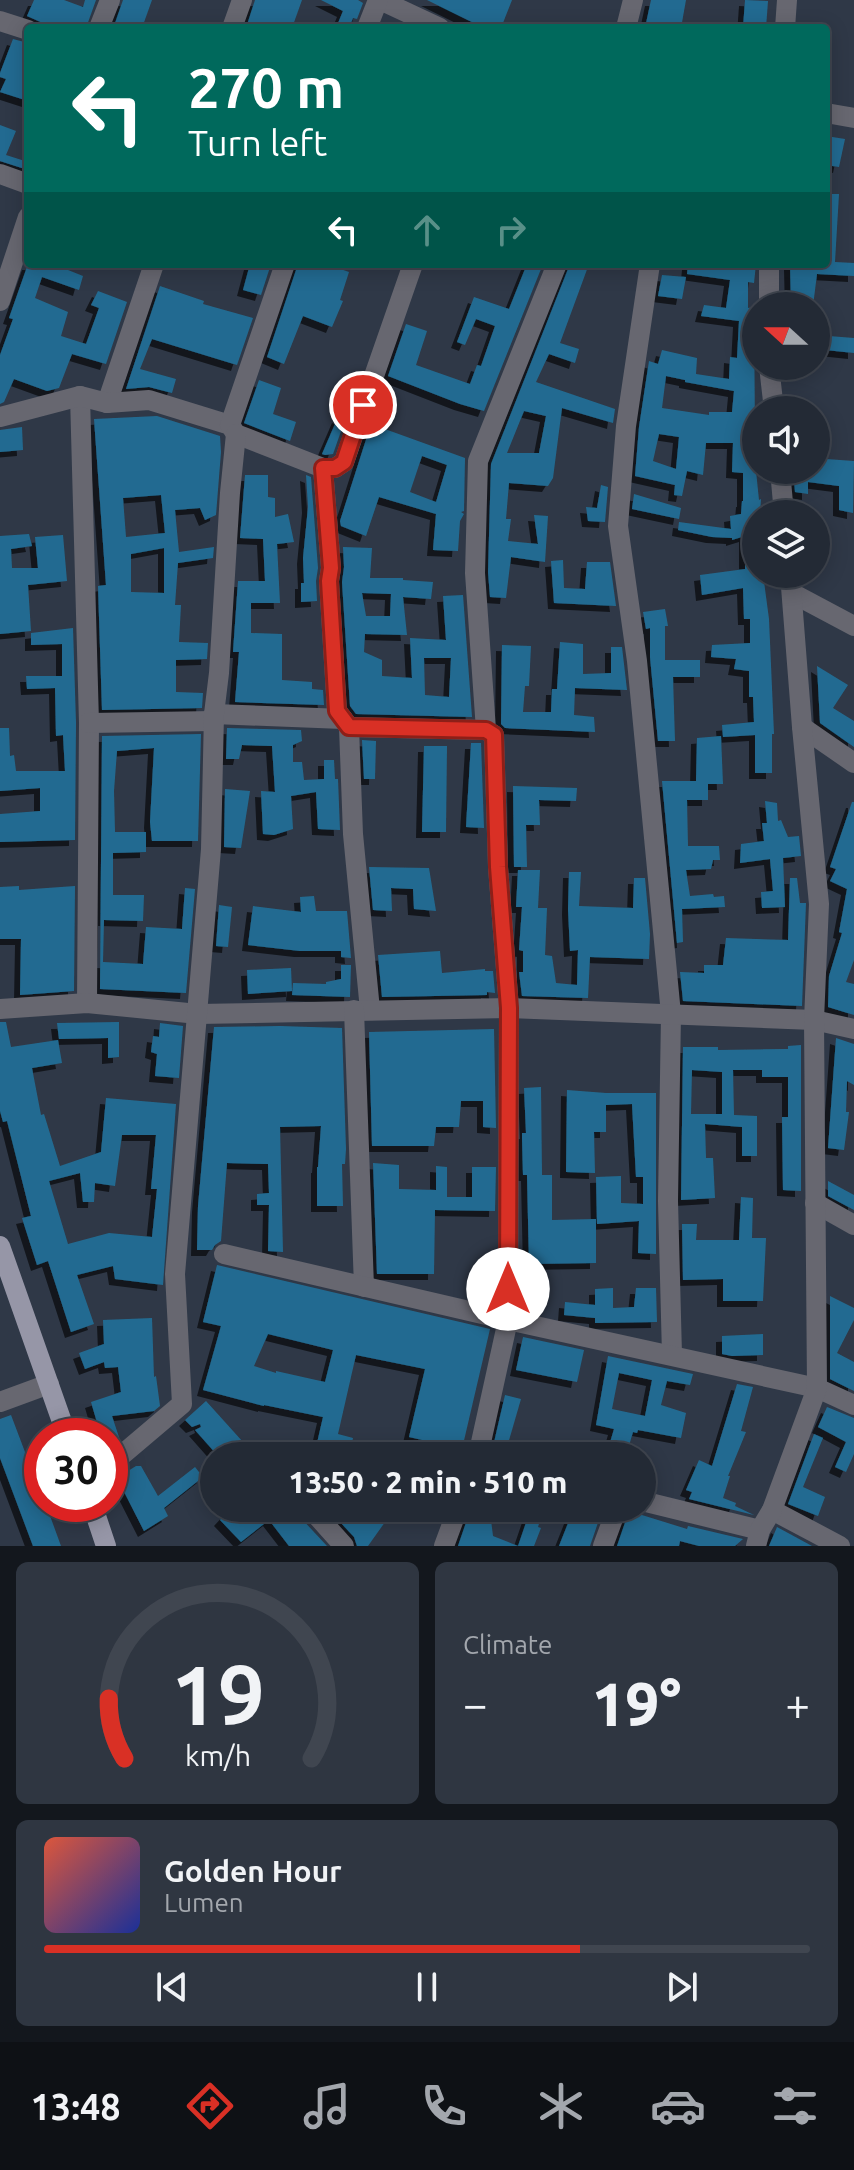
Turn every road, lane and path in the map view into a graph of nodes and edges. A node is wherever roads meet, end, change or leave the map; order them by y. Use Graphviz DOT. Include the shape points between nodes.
graph roads {
  1 [pos="110,0"];
  2 [pos="242,0"];
  3 [pos="379,0"];
  4 [pos="633,0"];
  5 [pos="787,0"];
  6 [pos="0,21"];
  7 [pos="101,24"];
  8 [pos="233,24"];
  9 [pos="369,24"];
  10 [pos="431,24"];
  11 [pos="627,24"];
  12 [pos="785,24"];
  13 [pos="24,29"];
  14 [pos="830,114"];
  15 [pos="854,118"];
  16 [pos="0,174"];
  17 [pos="24,183"];
  18 [pos="24,229"];
  19 [pos="153,268"];
  20 [pos="284,268"];
  21 [pos="412,268"];
  22 [pos="555,268"];
  23 [pos="649,268"];
  24 [pos="769,268"];
  25 [pos="769,292"];
  26 [pos="0,301"];
  27 [pos="80,396"];
  28 [pos="107,403"];
  29 [pos="0,417"];
  30 [pos="233,430"];
  31 [pos="323,468"];
  32 [pos="791,588"];
  33 [pos="797,588"];
  34 [pos="854,626"];
  35 [pos="214,718"];
  36 [pos="89,723"];
  37 [pos="346,723"];
  38 [pos="802,727"];
  39 [pos="486,730"];
  40 [pos="854,763"];
  41 [pos="87,1003"];
  42 [pos="509,1008"];
  43 [pos="0,1009"];
  44 [pos="362,1010"];
  45 [pos="198,1014"];
  46 [pos="671,1014"];
  47 [pos="814,1020"];
  48 [pos="854,1029"];
  49 [pos="815,1203"];
  50 [pos="854,1225"];
  51 [pos="0,1246"];
  52 [pos="224,1254"];
  53 [pos="364,1287"];
  54 [pos="508,1320"];
  55 [pos="672,1355"];
  56 [pos="49,1384"];
  57 [pos="817,1388"];
  58 [pos="0,1402"];
  59 [pos="854,1405"];
  60 [pos="61,1418"];
  61 [pos="481,1442"];
  62 [pos="128,1450"];
  63 [pos="656,1505"];
  64 [pos="772,1510"];
  65 [pos="98,1522"];
  66 [pos="323,1522"];
  67 [pos="453,1522"];
  68 [pos="612,1522"];
  69 [pos="758,1538"];
  70 [pos="106,1546"];
  71 [pos="344,1546"];
  72 [pos="444,1546"];
  73 [pos="603,1546"];
  74 [pos="840,1546"];
  1 -- 7 [label="street"];
  2 -- 8 [label="street"];
  3 -- 9 [label="street"];
  3 -- 10 [label="street"];
  4 -- 11 [label="street"];
  5 -- 12 [label="street"];
  6 -- 13 [label="street"];
  14 -- 15 [label="street"];
  16 -- 17 [label="street"];
  18 -- 26 [label="street"];
  19 -- 28 [label="street"];
  20 -- 30 [label="street"];
  21 -- 31 [label="street" via="344,462"];
  22 -- 39 [label="street" via="478,461 475,573"];
  23 -- 46 [label="street" via="626,426 618,526 637,661"];
  24 -- 25 [label="street"];
  27 -- 28 [label="street"];
  27 -- 29 [label="street"];
  27 -- 36 [label="street"];
  28 -- 30 [label="street" via="149,400"];
  30 -- 31 [label="street"];
  30 -- 35 [label="street"];
  31 -- 37 [label="street" via="337,711"];
  32 -- 38 [label="street"];
  33 -- 34 [label="street"];
  35 -- 36 [label="street"];
  35 -- 37 [label="street"];
  35 -- 45 [label="street" via="211,849"];
  36 -- 41 [label="street"];
  37 -- 39 [label="street"];
  37 -- 44 [label="street"];
  38 -- 40 [label="street"];
  38 -- 47 [label="street" via="819,904"];
  39 -- 42 [label="street" via="494,735"];
  41 -- 43 [label="street"];
  41 -- 45 [label="street"];
  42 -- 44 [label="street"];
  42 -- 46 [label="street"];
  42 -- 54 [label="street"];
  44 -- 45 [label="street"];
  44 -- 53 [label="street"];
  45 -- 62 [label="street" via="175,1274 182,1404"];
  46 -- 47 [label="street"];
  46 -- 55 [label="street"];
  47 -- 48 [label="street"];
  47 -- 49 [label="street"];
  49 -- 50 [label="street"];
  49 -- 57 [label="street"];
  51 -- 56 [label="main road"];
  52 -- 53 [label="street"];
  53 -- 54 [label="street"];
  54 -- 55 [label="street"];
  54 -- 61 [label="street"];
  55 -- 57 [label="street"];
  56 -- 58 [label="street"];
  56 -- 60 [label="main road"];
  57 -- 59 [label="street"];
  57 -- 64 [label="street"];
  63 -- 69 [label="street"];
  64 -- 69 [label="street"];
  64 -- 74 [label="street"];
  65 -- 70 [label="main road"];
  66 -- 71 [label="street"];
  67 -- 72 [label="street"];
  68 -- 73 [label="street"];
}
